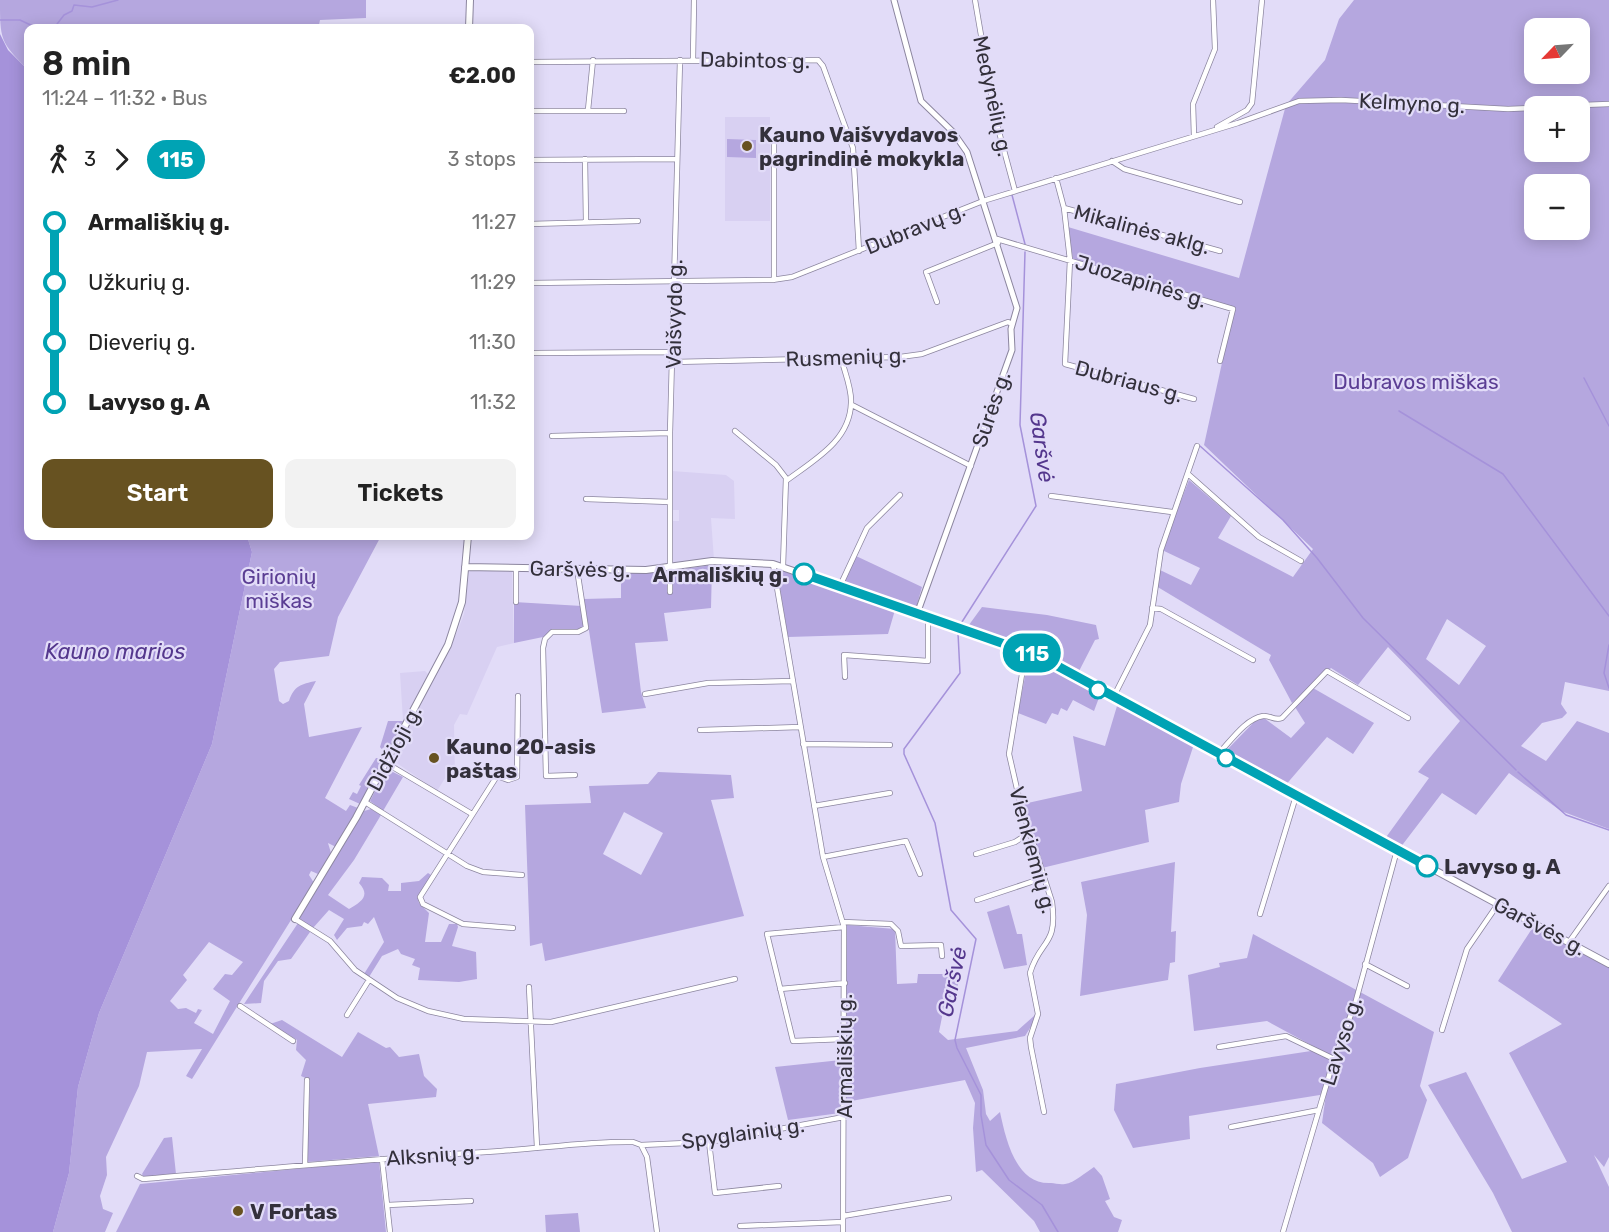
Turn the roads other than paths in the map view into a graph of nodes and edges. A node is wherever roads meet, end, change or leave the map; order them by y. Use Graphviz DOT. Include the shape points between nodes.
graph roads {
  1 [pos="470,0"];
  2 [pos="694,0"];
  3 [pos="894,0"];
  4 [pos="975,0"];
  5 [pos="1213,0"];
  6 [pos="1262,0"];
  7 [pos="469,24"];
  8 [pos="693,59"];
  9 [pos="593,60"];
  10 [pos="680,60"];
  11 [pos="534,62"];
  12 [pos="1290,103"];
  13 [pos="1609,104"];
  14 [pos="1590,105"];
  15 [pos="1524,108"];
  16 [pos="588,110"];
  17 [pos="534,111"];
  18 [pos="624,111"];
  19 [pos="1213,130"];
  20 [pos="1194,136"];
  21 [pos="774,143"];
  22 [pos="585,159"];
  23 [pos="677,159"];
  24 [pos="534,160"];
  25 [pos="1112,161"];
  26 [pos="1056,178"];
  27 [pos="1015,191"];
  28 [pos="983,201"];
  29 [pos="1240,202"];
  30 [pos="1064,208"];
  31 [pos="638,221"];
  32 [pos="586,222"];
  33 [pos="534,224"];
  34 [pos="998,241"];
  35 [pos="859,251"];
  36 [pos="1220,251"];
  37 [pos="1070,260"];
  38 [pos="774,280"];
  39 [pos="675,281"];
  40 [pos="534,283"];
  41 [pos="937,302"];
  42 [pos="1012,324"];
  43 [pos="673,352"];
  44 [pos="535,353"];
  45 [pos="841,357"];
  46 [pos="1220,361"];
  47 [pos="673,362"];
  48 [pos="1194,399"];
  49 [pos="852,405"];
  50 [pos="735,431"];
  51 [pos="670,433"];
  52 [pos="552,436"];
  53 [pos="1197,446"];
  54 [pos="971,466"];
  55 [pos="1188,474"];
  56 [pos="786,481"];
  57 [pos="900,495"];
  58 [pos="1051,496"];
  59 [pos="586,499"];
  60 [pos="670,502"];
  61 [pos="1172,512"];
  62 [pos="468,540"];
  63 [pos="1301,561"];
  64 [pos="773,564"];
  65 [pos="783,566"];
  66 [pos="465,567"];
  67 [pos="516,568"];
  68 [pos="668,568"];
  69 [pos="577,569"];
  70 [pos="840,586"];
  71 [pos="670,592"];
  72 [pos="516,602"];
  73 [pos="1152,608"];
  74 [pos="917,614"];
  75 [pos="928,618"];
  76 [pos="1026,650"];
  77 [pos="1253,660"];
  78 [pos="844,677"];
  79 [pos="792,681"];
  80 [pos="645,694"];
  81 [pos="518,696"];
  82 [pos="1113,698"];
  83 [pos="1408,718"];
  84 [pos="800,727"];
  85 [pos="700,730"];
  86 [pos="803,744"];
  87 [pos="890,745"];
  88 [pos="1218,754"];
  89 [pos="386,763"];
  90 [pos="575,775"];
  91 [pos="890,793"];
  92 [pos="1296,796"];
  93 [pos="365,802"];
  94 [pos="814,806"];
  95 [pos="472,814"];
  96 [pos="1029,833"];
  97 [pos="1397,850"];
  98 [pos="447,854"];
  99 [pos="976,854"];
  100 [pos="823,857"];
  101 [pos="920,874"];
  102 [pos="522,875"];
  103 [pos="1043,878"];
  104 [pos="1609,886"];
  105 [pos="977,900"];
  106 [pos="1498,904"];
  107 [pos="1260,914"];
  108 [pos="295,919"];
  109 [pos="844,924"];
  110 [pos="513,928"];
  111 [pos="1569,942"];
  112 [pos="942,956"];
  113 [pos="1365,964"];
  114 [pos="1609,964"];
  115 [pos="369,980"];
  116 [pos="735,980"];
  117 [pos="845,983"];
  118 [pos="1407,986"];
  119 [pos="529,987"];
  120 [pos="780,989"];
  121 [pos="240,1006"];
  122 [pos="347,1015"];
  123 [pos="530,1021"];
  124 [pos="1443,1030"];
  125 [pos="844,1039"];
  126 [pos="293,1041"];
  127 [pos="1219,1047"];
  128 [pos="1334,1059"];
  129 [pos="307,1080"];
  130 [pos="1319,1110"];
  131 [pos="1044,1113"];
  132 [pos="844,1117"];
  133 [pos="1231,1126"];
  134 [pos="709,1142"];
  135 [pos="641,1145"];
  136 [pos="537,1148"];
  137 [pos="382,1159"];
  138 [pos="305,1165"];
  139 [pos="137,1176"];
  140 [pos="780,1186"];
  141 [pos="949,1198"];
  142 [pos="471,1201"];
  143 [pos="388,1205"];
  144 [pos="843,1219"];
  145 [pos="740,1227"];
  146 [pos="390,1232"];
  147 [pos="657,1232"];
  148 [pos="843,1232"];
  149 [pos="1283,1232"];
  1 -- 7 [label="main road"];
  2 -- 8 [label="street"];
  3 -- 28 [label="street, Sūrės g." via="921,101 963,144"];
  4 -- 27 [label="street, Medynėlių g." via="995,117"];
  5 -- 20 [label="street" via="1215,49 1193,104"];
  6 -- 19 [label="street" via="1252,103"];
  8 -- 10 [label="street, Dabintos g."];
  8 -- 35 [label="street, Dabintos g." via="821,63 853,148"];
  9 -- 10 [label="street, Dabintos g."];
  9 -- 11 [label="street, Dabintos g."];
  9 -- 16 [label="street"];
  10 -- 23 [label="street, Vaišvydo g."];
  12 -- 15 [label="street, Kelmyno g." via="1341,100"];
  12 -- 19 [label="street, Dubravų g."];
  13 -- 14 [label="street"];
  16 -- 17 [label="street"];
  16 -- 18 [label="street"];
  19 -- 20 [label="street, Dubravų g."];
  20 -- 25 [label="street, Dubravų g."];
  21 -- 38 [label="street"];
  22 -- 23 [label="street"];
  22 -- 24 [label="street"];
  22 -- 32 [label="street"];
  23 -- 39 [label="street, Vaišvydo g."];
  25 -- 26 [label="street, Dubravų g."];
  25 -- 29 [label="street" via="1124,169"];
  26 -- 27 [label="street, Dubravų g."];
  26 -- 30 [label="street"];
  27 -- 28 [label="street, Dubravų g."];
  28 -- 34 [label="street, Sūrės g."];
  28 -- 35 [label="street, Dubravų g."];
  30 -- 36 [label="street, Mikalinės aklg."];
  30 -- 37 [label="street"];
  31 -- 32 [label="street"];
  32 -- 33 [label="street"];
  34 -- 37 [label="street, Juozapinės g."];
  34 -- 41 [label="street" via="926,272"];
  34 -- 42 [label="street, Sūrės g." via="1017,308"];
  35 -- 38 [label="street, Dubravų g."];
  37 -- 46 [label="street, Juozapinės g." via="1233,309"];
  37 -- 48 [label="street, Dubriaus g." via="1065,364"];
  38 -- 39 [label="street, Dubravų g."];
  39 -- 40 [label="street, Dubravų g."];
  39 -- 43 [label="street, Vaišvydo g."];
  42 -- 45 [label="street, Rusmenių g." via="1008,322 922,354"];
  42 -- 54 [label="street, Sūrės g." via="1012,350"];
  43 -- 44 [label="street"];
  43 -- 47 [label="street, Vaišvydo g."];
  45 -- 47 [label="street, Rusmenių g."];
  45 -- 49 [label="street"];
  47 -- 51 [label="street, Vaišvydo g."];
  49 -- 54 [label="street"];
  49 -- 56 [label="street" via="843,435"];
  50 -- 56 [label="street" via="776,465"];
  51 -- 52 [label="street"];
  51 -- 60 [label="street, Vaišvydo g."];
  53 -- 55 [label="street"];
  54 -- 74 [label="street, Sūrės g."];
  55 -- 61 [label="street"];
  55 -- 63 [label="street" via="1259,537"];
  56 -- 65 [label="street"];
  57 -- 70 [label="street" via="867,528"];
  58 -- 61 [label="street"];
  59 -- 60 [label="street"];
  60 -- 68 [label="street, Vaišvydo g."];
  61 -- 73 [label="street" via="1155,574"];
  62 -- 66 [label="main road, Didžioji g."];
  64 -- 65 [label="main road, Garšvės g."];
  64 -- 68 [label="main road, Garšvės g." via="712,561"];
  64 -- 79 [label="street, Armališkių g."];
  65 -- 70 [label="main road, Garšvės g."];
  66 -- 67 [label="main road, Garšvės g."];
  66 -- 89 [label="main road, Didžioji g." via="462,602 453,635"];
  67 -- 69 [label="main road, Garšvės g."];
  67 -- 72 [label="street"];
  68 -- 69 [label="main road, Garšvės g."];
  68 -- 71 [label="street, Vaišvydo g."];
  69 -- 90 [label="street" via="586,628 578,633 552,632 543,648 546,776"];
  70 -- 74 [label="main road, Garšvės g."];
  73 -- 77 [label="street" via="1161,609"];
  73 -- 82 [label="street" via="1150,625"];
  74 -- 75 [label="main road, Garšvės g."];
  75 -- 76 [label="main road, Garšvės g."];
  75 -- 78 [label="street" via="928,661 844,655"];
  76 -- 82 [label="main road, Garšvės g."];
  76 -- 96 [label="street, Vienkiemių g." via="1009,754"];
  79 -- 80 [label="street" via="708,683"];
  79 -- 84 [label="street, Armališkių g."];
  81 -- 95 [label="street" via="517,777 508,780 496,776"];
  82 -- 88 [label="main road, Garšvės g."];
  83 -- 88 [label="street" via="1327,672 1282,718 1265,716 1251,720"];
  84 -- 85 [label="street"];
  84 -- 86 [label="street, Armališkių g."];
  86 -- 87 [label="street"];
  86 -- 94 [label="street, Armališkių g."];
  88 -- 92 [label="main road, Garšvės g."];
  89 -- 93 [label="main road, Didžioji g."];
  89 -- 95 [label="street"];
  91 -- 94 [label="street"];
  92 -- 97 [label="main road, Garšvės g."];
  92 -- 107 [label="street"];
  93 -- 98 [label="street"];
  93 -- 108 [label="main road, Didžioji g."];
  94 -- 100 [label="street, Armališkių g."];
  95 -- 98 [label="street"];
  96 -- 99 [label="street" via="1015,842"];
  96 -- 103 [label="street, Vienkiemių g."];
  97 -- 106 [label="main road, Garšvės g."];
  97 -- 113 [label="street, Lavyso g."];
  98 -- 102 [label="street" via="483,872"];
  98 -- 110 [label="street" via="420,897 423,904 463,924"];
  100 -- 101 [label="street" via="906,841"];
  100 -- 109 [label="street, Armališkių g."];
  103 -- 105 [label="street"];
  103 -- 131 [label="street, Vienkiemių g." via="1052,902 1053,929 1030,973 1038,1014 1030,1038"];
  104 -- 111 [label="street"];
  106 -- 111 [label="main road, Garšvės g."];
  106 -- 124 [label="street" via="1467,949"];
  108 -- 115 [label="street" via="330,941"];
  109 -- 112 [label="street" via="891,924 898,931 901,946 941,945"];
  109 -- 117 [label="street, Armališkių g."];
  109 -- 120 [label="street" via="767,934"];
  111 -- 114 [label="main road, Garšvės g."];
  113 -- 118 [label="street"];
  113 -- 128 [label="street, Lavyso g."];
  115 -- 122 [label="street"];
  115 -- 123 [label="street" via="435,1014 486,1021"];
  116 -- 123 [label="street" via="551,1022"];
  117 -- 120 [label="street"];
  117 -- 125 [label="street, Armališkių g."];
  119 -- 123 [label="street"];
  120 -- 125 [label="street" via="794,1041"];
  121 -- 126 [label="street"];
  123 -- 136 [label="street"];
  125 -- 132 [label="street, Armališkių g."];
  127 -- 128 [label="street" via="1286,1036"];
  128 -- 130 [label="street, Lavyso g."];
  129 -- 138 [label="street"];
  130 -- 133 [label="street"];
  130 -- 149 [label="street, Lavyso g."];
  132 -- 134 [label="street, Spyglainių g."];
  132 -- 144 [label="street, Armališkių g."];
  134 -- 135 [label="street, Spyglainių g."];
  134 -- 140 [label="street" via="715,1193"];
  135 -- 136 [label="street, Alksnių g." via="602,1142"];
  135 -- 147 [label="street" via="647,1157"];
  136 -- 137 [label="street, Alksnių g."];
  137 -- 138 [label="street, Alksnių g."];
  137 -- 143 [label="street"];
  138 -- 139 [label="street, Alksnių g." via="143,1179"];
  141 -- 144 [label="street"];
  142 -- 143 [label="street"];
  143 -- 146 [label="street"];
  144 -- 145 [label="street"];
  144 -- 148 [label="street, Armališkių g."];
}
